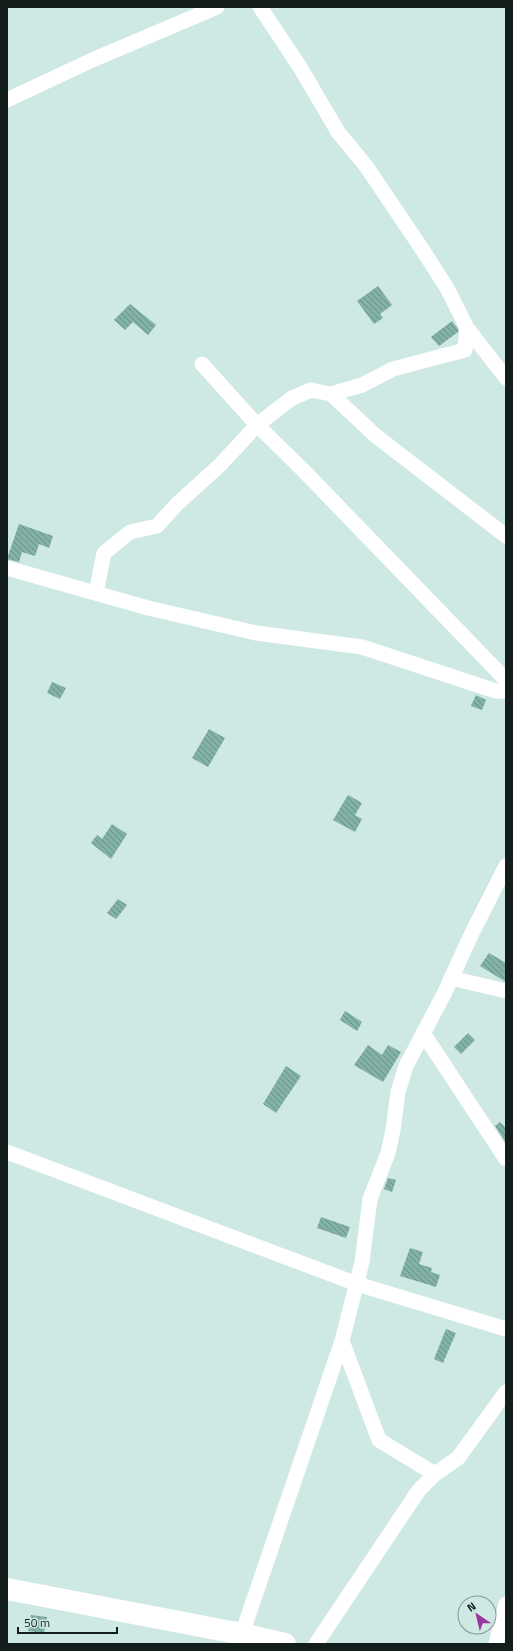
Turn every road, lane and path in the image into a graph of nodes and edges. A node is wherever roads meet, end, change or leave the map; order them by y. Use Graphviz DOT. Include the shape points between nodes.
graph roads {
  1 [pos="217,7"];
  2 [pos="260,7"];
  3 [pos="7,100"];
  4 [pos="467,328"];
  5 [pos="202,364"];
  6 [pos="506,378"];
  7 [pos="331,394"];
  8 [pos="257,425"];
  9 [pos="506,536"];
  10 [pos="7,568"];
  11 [pos="96,593"];
  12 [pos="506,680"];
  13 [pos="506,691"];
  14 [pos="506,866"];
  15 [pos="451,978"];
  16 [pos="506,991"];
  17 [pos="423,1033"];
  18 [pos="7,1152"];
  19 [pos="506,1159"];
  20 [pos="357,1284"];
  21 [pos="506,1329"];
  22 [pos="342,1341"];
  23 [pos="506,1392"];
  24 [pos="436,1474"];
  25 [pos="7,1589"];
  26 [pos="506,1604"];
  27 [pos="242,1634"];
  28 [pos="285,1644"];
  29 [pos="316,1644"];
  30 [pos="496,1644"];
  1 -- 3 [label="street" via="90,61"];
  2 -- 4 [label="street" via="300,67 338,132 366,166 426,255 447,288"];
  4 -- 6 [label="street"];
  4 -- 7 [label="street" via="465,350 393,369 362,385"];
  5 -- 8 [label="street"];
  7 -- 8 [label="street" via="311,390 292,398"];
  7 -- 9 [label="street" via="376,436"];
  8 -- 11 [label="street" via="157,526 130,532 104,553"];
  8 -- 12 [label="street"];
  10 -- 11 [label="street"];
  11 -- 13 [label="street" via="256,633 362,647 496,691"];
  14 -- 15 [label="street"];
  15 -- 16 [label="street"];
  15 -- 17 [label="street"];
  17 -- 19 [label="street"];
  17 -- 20 [label="street" via="406,1066 398,1092 388,1153 370,1199"];
  18 -- 20 [label="street"];
  20 -- 21 [label="street"];
  20 -- 22 [label="street"];
  22 -- 24 [label="street" via="379,1440"];
  22 -- 27 [label="street"];
  23 -- 24 [label="street" via="458,1458"];
  24 -- 29 [label="street" via="419,1490"];
  25 -- 27 [label="street"];
  26 -- 30 [label="street"];
  27 -- 28 [label="street"];
}
